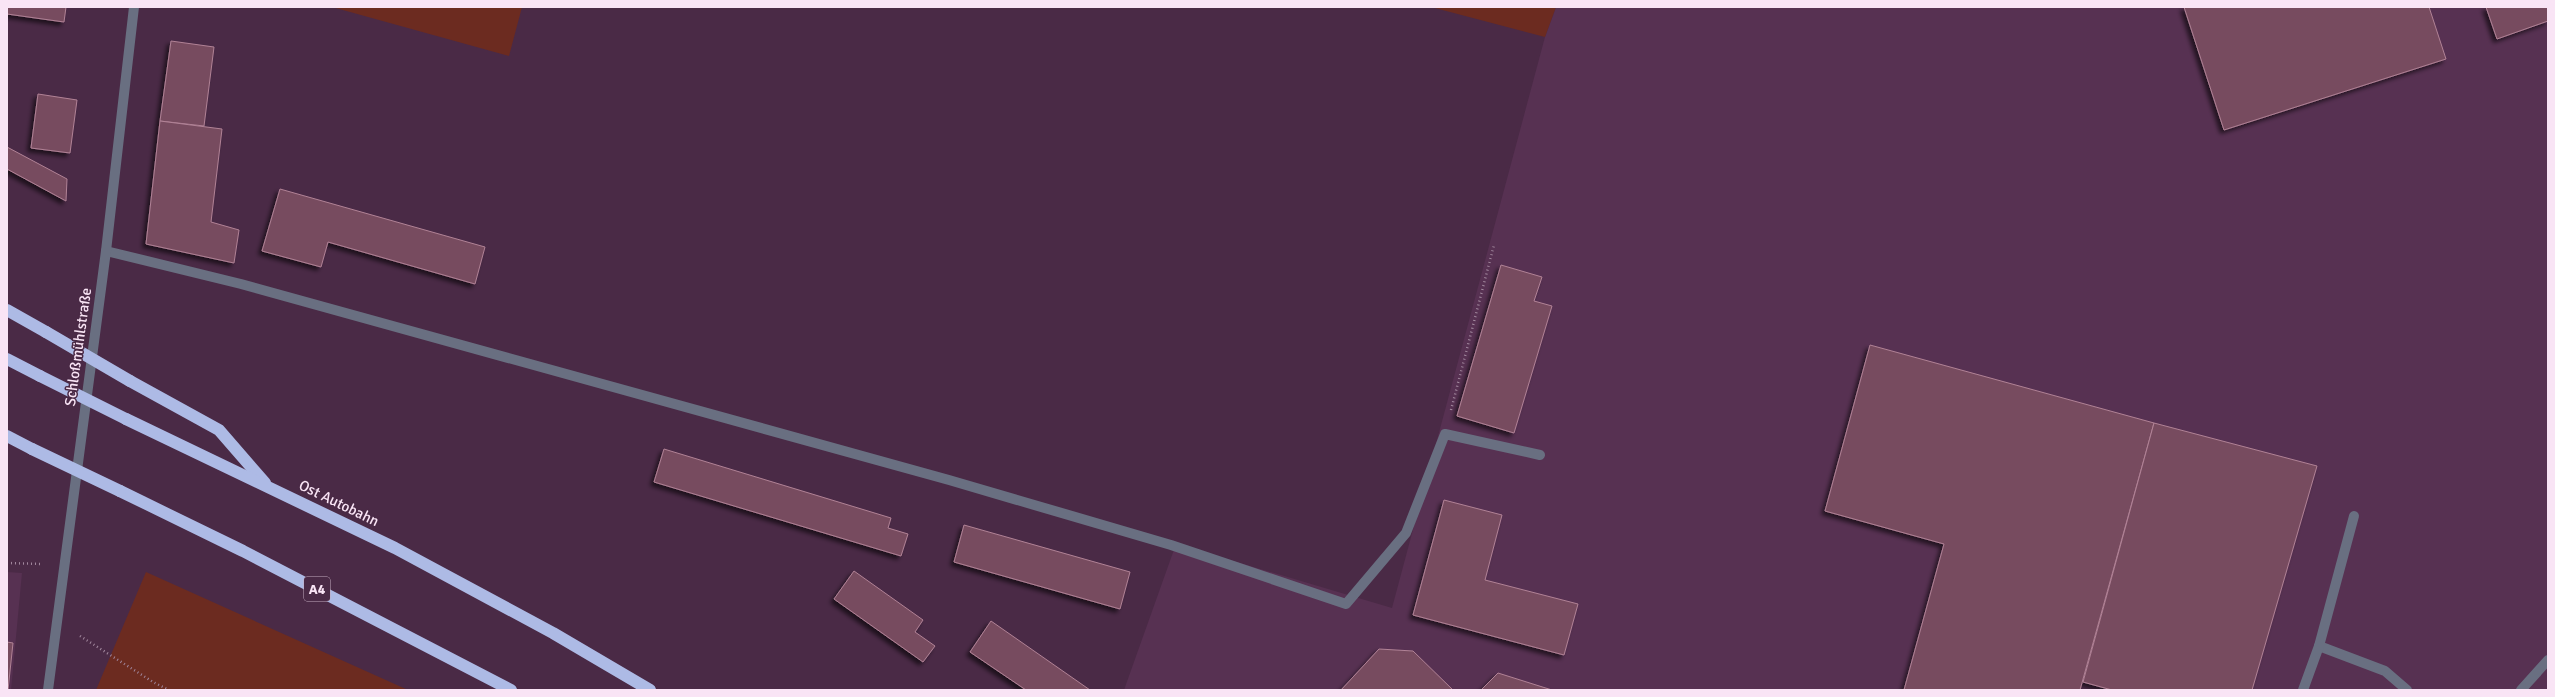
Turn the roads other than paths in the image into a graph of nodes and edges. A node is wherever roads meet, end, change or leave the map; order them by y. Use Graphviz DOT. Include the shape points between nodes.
graph roads {
  1 [pos="134,7"];
  2 [pos="106,251"];
  3 [pos="7,310"];
  4 [pos="7,359"];
  5 [pos="7,436"];
  6 [pos="7,444"];
  7 [pos="32,448"];
  8 [pos="1540,455"];
  9 [pos="268,487"];
  10 [pos="2354,516"];
  11 [pos="2319,646"];
  12 [pos="2548,660"];
  13 [pos="48,690"];
  14 [pos="512,690"];
  15 [pos="650,690"];
  16 [pos="2303,690"];
  17 [pos="2407,690"];
  18 [pos="2521,690"];
  1 -- 2 [label="street, Schloßmühlstraße"];
  2 -- 8 [label="street" via="249,286 949,480 1171,545 1346,604 1406,532 1445,434"];
  2 -- 13 [label="street, Schloßmühlstraße"];
  3 -- 9 [label="highway, bridge" via="219,430"];
  4 -- 9 [label="highway, Ost Autobahn, bridge"];
  5 -- 7 [label="highway, A4"];
  6 -- 7 [label="highway"];
  7 -- 14 [label="highway, A4, bridge" via="243,550"];
  9 -- 15 [label="highway, Ost Autobahn" via="395,548 553,633"];
  10 -- 11 [label="street"];
  11 -- 16 [label="street"];
  11 -- 17 [label="street" via="2385,670"];
  12 -- 18 [label="street"];
}
